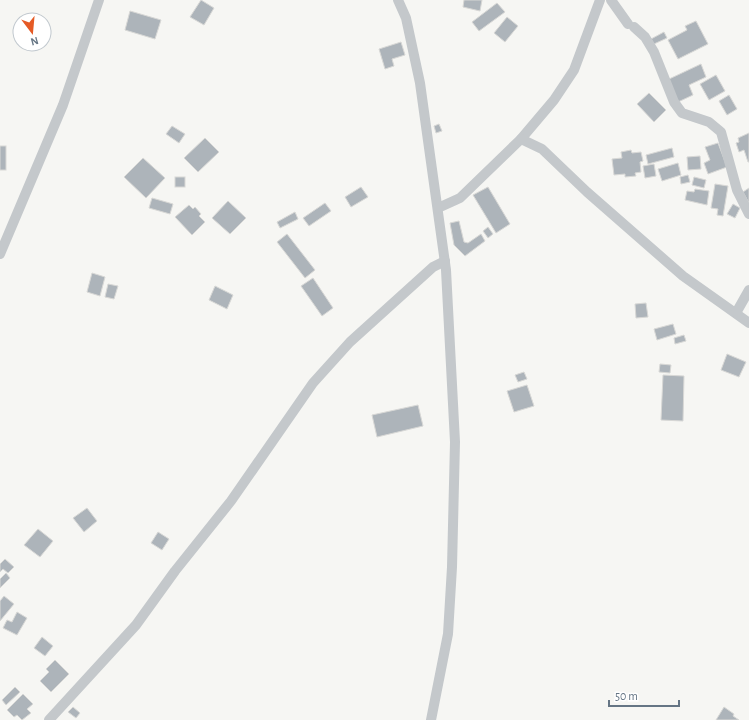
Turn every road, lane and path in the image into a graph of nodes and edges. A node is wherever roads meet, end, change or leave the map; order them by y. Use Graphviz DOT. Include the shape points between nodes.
graph roads {
  1 [pos="99,0"];
  2 [pos="398,0"];
  3 [pos="600,0"];
  4 [pos="611,0"];
  5 [pos="521,139"];
  6 [pos="438,208"];
  7 [pos="749,214"];
  8 [pos="0,254"];
  9 [pos="445,261"];
  10 [pos="749,290"];
  11 [pos="736,314"];
  12 [pos="749,323"];
  13 [pos="49,720"];
  14 [pos="431,720"];
  1 -- 8 [label="street" via="63,105"];
  2 -- 6 [label="street" via="406,18 420,83"];
  3 -- 5 [label="street" via="574,70 554,100"];
  4 -- 7 [label="street" via="631,26 645,37 654,52 674,102 682,113 709,122 721,132 737,190"];
  5 -- 6 [label="street" via="460,198"];
  5 -- 11 [label="street" via="542,149 683,276"];
  6 -- 9 [label="street"];
  9 -- 13 [label="street" via="433,268 350,342 312,383 231,500 136,625"];
  9 -- 14 [label="street" via="456,442 448,634"];
  10 -- 11 [label="street"];
  11 -- 12 [label="street"];
}
